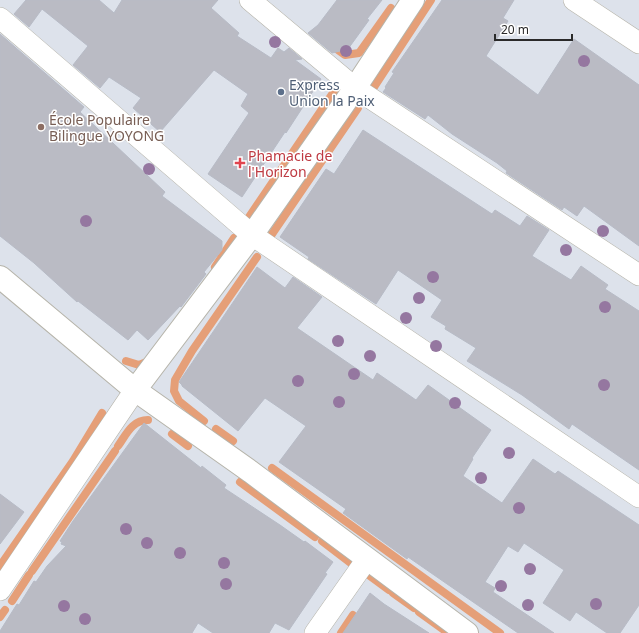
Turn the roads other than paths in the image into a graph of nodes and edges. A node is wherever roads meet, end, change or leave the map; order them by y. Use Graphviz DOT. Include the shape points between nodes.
graph roads {
  1 [pos="250,0"];
  2 [pos="413,0"];
  3 [pos="574,0"];
  4 [pos="0,18"];
  5 [pos="639,43"];
  6 [pos="355,88"];
  7 [pos="252,236"];
  8 [pos="639,275"];
  9 [pos="0,277"];
  10 [pos="134,390"];
  11 [pos="639,497"];
  12 [pos="367,559"];
  13 [pos="0,590"];
  14 [pos="315,633"];
  15 [pos="467,633"];
  1 -- 6 [label="street"];
  2 -- 6 [label="main road"];
  3 -- 5 [label="street"];
  4 -- 7 [label="street"];
  6 -- 7 [label="main road"];
  6 -- 8 [label="street"];
  7 -- 10 [label="main road"];
  7 -- 11 [label="street"];
  9 -- 10 [label="main road"];
  10 -- 12 [label="main road" via="251,472"];
  10 -- 13 [label="street"];
  12 -- 14 [label="street"];
  12 -- 15 [label="main road"];
}
